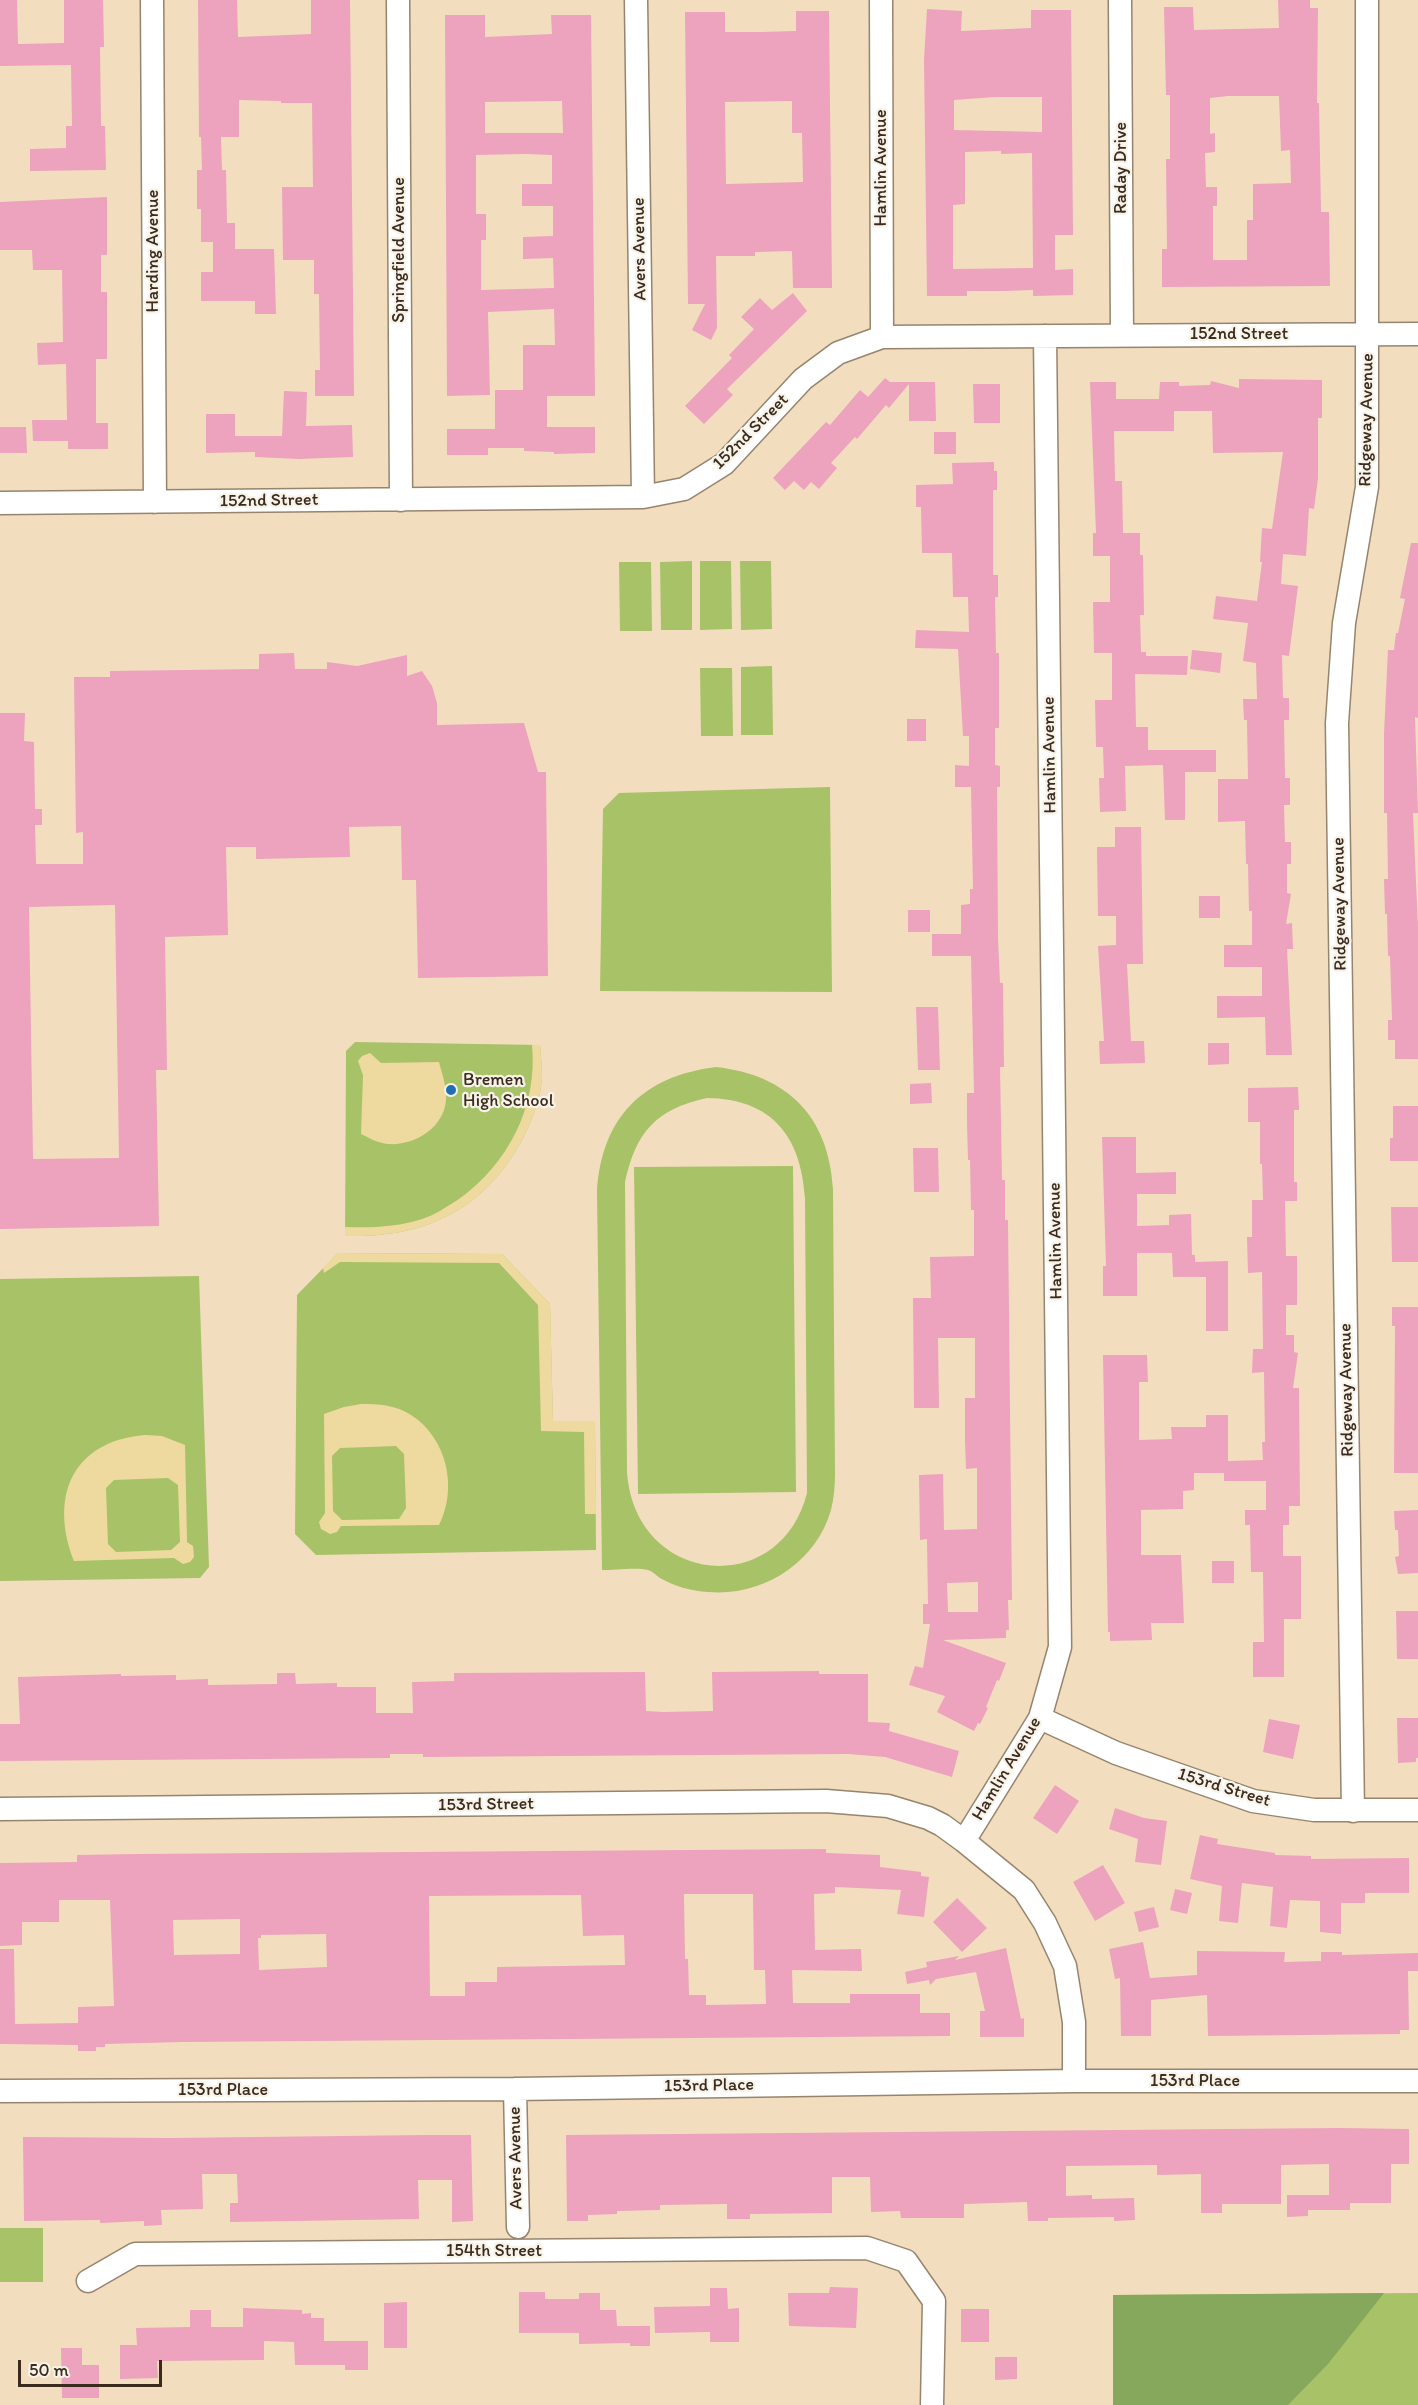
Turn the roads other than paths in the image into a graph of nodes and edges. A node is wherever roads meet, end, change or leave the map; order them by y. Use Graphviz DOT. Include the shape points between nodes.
graph roads {
  1 [pos="152,0"];
  2 [pos="398,0"];
  3 [pos="636,0"];
  4 [pos="881,0"];
  5 [pos="1120,0"];
  6 [pos="1367,0"];
  7 [pos="1368,333"];
  8 [pos="1418,334"];
  9 [pos="1122,335"];
  10 [pos="1045,336"];
  11 [pos="882,337"];
  12 [pos="643,497"];
  13 [pos="400,500"];
  14 [pos="155,502"];
  15 [pos="0,503"];
  16 [pos="1040,1718"];
  17 [pos="0,1809"];
  18 [pos="1418,1810"];
  19 [pos="1353,1811"];
  20 [pos="964,1840"];
  21 [pos="1074,2081"];
  22 [pos="1418,2081"];
  23 [pos="515,2089"];
  24 [pos="0,2091"];
  25 [pos="518,2227"];
  26 [pos="88,2282"];
  27 [pos="932,2405"];
  1 -- 14 [label="street, Harding Avenue"];
  2 -- 13 [label="street, Springfield Avenue"];
  3 -- 12 [label="street, Avers Avenue"];
  4 -- 11 [label="street, Hamlin Avenue"];
  5 -- 9 [label="street, Raday Drive"];
  6 -- 7 [label="street, Ridgeway Avenue"];
  7 -- 8 [label="street, 152nd Street"];
  7 -- 9 [label="street, 152nd Street"];
  7 -- 19 [label="street, Ridgeway Avenue" via="1367,487 1344,623 1337,723"];
  9 -- 10 [label="street, 152nd Street"];
  10 -- 11 [label="street, 152nd Street"];
  10 -- 16 [label="street, Hamlin Avenue" via="1060,1647"];
  11 -- 12 [label="street, 152nd Street" via="838,353 803,379 724,464 684,489"];
  12 -- 13 [label="street, 152nd Street"];
  13 -- 14 [label="street, 152nd Street"];
  14 -- 15 [label="street, 152nd Street"];
  16 -- 19 [label="street, 153rd Street" via="1116,1753 1253,1801"];
  16 -- 20 [label="street, Hamlin Avenue"];
  17 -- 20 [label="street, 153rd Street" via="826,1802 888,1806 942,1825"];
  18 -- 19 [label="street, 153rd Street"];
  20 -- 21 [label="street, Hamlin Avenue" via="1024,1890 1065,1966 1074,2022"];
  21 -- 22 [label="street, 153rd Place"];
  21 -- 23 [label="street, 153rd Place"];
  23 -- 24 [label="street, 153rd Place"];
  23 -- 25 [label="street, Avers Avenue"];
  26 -- 27 [label="street, 154th Street" via="135,2254 867,2248 906,2261 934,2301"];
}
